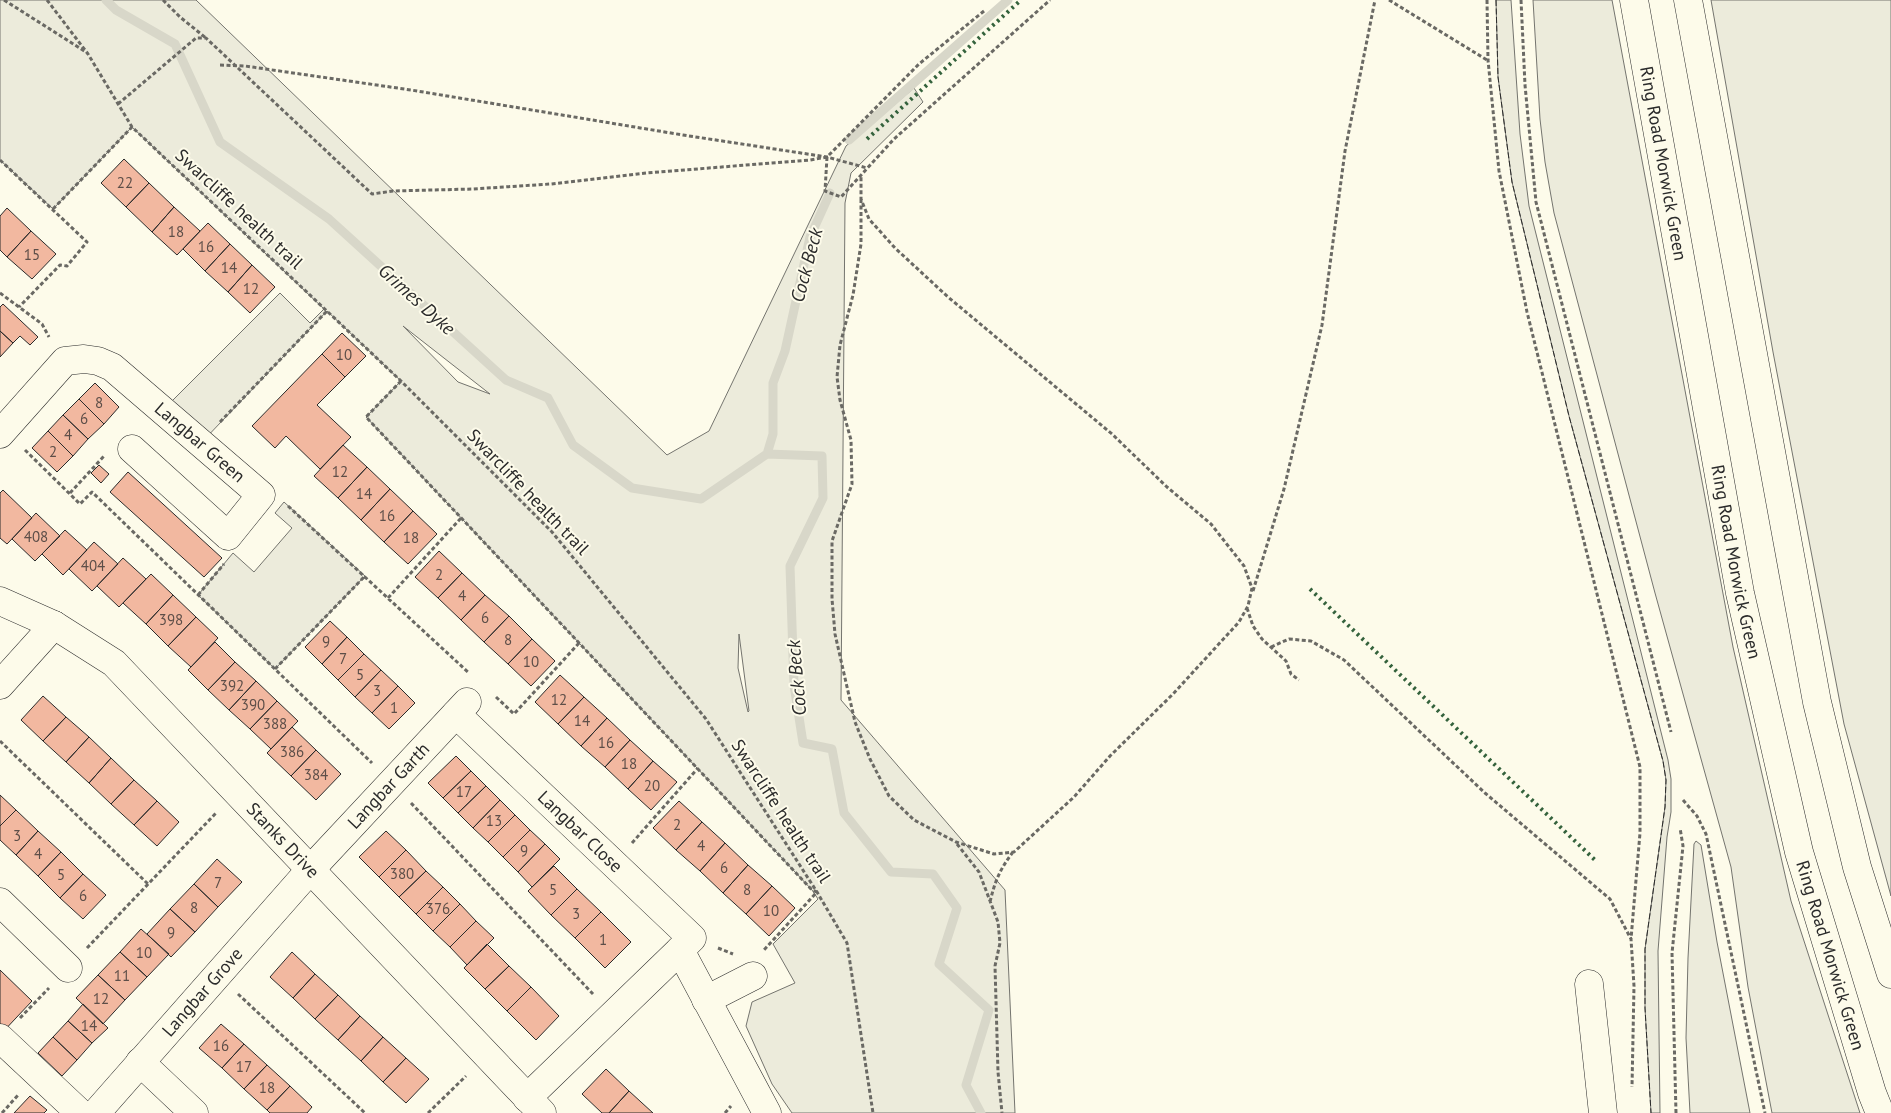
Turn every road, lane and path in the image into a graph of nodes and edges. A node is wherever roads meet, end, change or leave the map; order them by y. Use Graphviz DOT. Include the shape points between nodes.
graph roads {
  1 [pos="4,0"];
  2 [pos="47,0"];
  3 [pos="163,0"];
  4 [pos="1050,0"];
  5 [pos="1375,0"];
  6 [pos="1389,0"];
  7 [pos="1488,0"];
  8 [pos="1521,0"];
  9 [pos="1634,0"];
  10 [pos="1688,0"];
  11 [pos="984,11"];
  12 [pos="206,38"];
  13 [pos="88,54"];
  14 [pos="1488,60"];
  15 [pos="220,65"];
  16 [pos="235,66"];
  17 [pos="118,104"];
  18 [pos="132,127"];
  19 [pos="827,157"];
  20 [pos="0,160"];
  21 [pos="867,168"];
  22 [pos="861,174"];
  23 [pos="861,199"];
  24 [pos="53,209"];
  25 [pos="0,293"];
  26 [pos="19,307"];
  27 [pos="327,311"];
  28 [pos="65,362"];
  29 [pos="401,381"];
  30 [pos="2,431"];
  31 [pos="201,443"];
  32 [pos="132,449"];
  33 [pos="81,481"];
  34 [pos="70,494"];
  35 [pos="261,496"];
  36 [pos="461,518"];
  37 [pos="365,576"];
  38 [pos="388,598"];
  39 [pos="0,601"];
  40 [pos="1248,607"];
  41 [pos="54,625"];
  42 [pos="580,642"];
  43 [pos="1271,647"];
  44 [pos="275,669"];
  45 [pos="1300,680"];
  46 [pos="0,685"];
  47 [pos="495,696"];
  48 [pos="466,698"];
  49 [pos="1671,732"];
  50 [pos="0,741"];
  51 [pos="698,768"];
  52 [pos="392,783"];
  53 [pos="235,792"];
  54 [pos="1683,800"];
  55 [pos="1680,828"];
  56 [pos="956,842"];
  57 [pos="1014,852"];
  58 [pos="613,864"];
  59 [pos="310,870"];
  60 [pos="148,884"];
  61 [pos="817,892"];
  62 [pos="0,902"];
  63 [pos="990,902"];
  64 [pos="1631,939"];
  65 [pos="686,944"];
  66 [pos="734,954"];
  67 [pos="758,964"];
  68 [pos="68,968"];
  69 [pos="218,974"];
  70 [pos="1891,974"];
  71 [pos="1589,984"];
  72 [pos="706,1000"];
  73 [pos="613,1014"];
  74 [pos="0,1038"];
  75 [pos="486,1056"];
  76 [pos="140,1062"];
  77 [pos="1632,1095"];
  78 [pos="534,1106"];
  79 [pos="80,1113"];
  80 [pos="96,1113"];
  81 [pos="194,1113"];
  82 [pos="365,1113"];
  83 [pos="428,1113"];
  84 [pos="767,1113"];
  85 [pos="872,1113"];
  86 [pos="1002,1113"];
  87 [pos="1603,1113"];
  88 [pos="1676,1113"];
  89 [pos="1765,1113"];
  90 [pos="1880,1113"];
  1 -- 13 [label="path, Swarcliffe health trail"];
  2 -- 13 [label="path"];
  3 -- 12 [label="path"];
  4 -- 21 [label="path" via="894,139"];
  5 -- 40 [label="path" via="1345,151 1322,325 1284,489"];
  6 -- 14 [label="path"];
  7 -- 14 [label="path"];
  8 -- 49 [label="path" via="1536,202"];
  9 -- 90 [label="main road, Ring Road Morwick Green" via="1742,602 1799,852"];
  10 -- 70 [label="main road" via="1817,702 1857,867"];
  11 -- 19 [label="path" via="919,64"];
  12 -- 16 [label="path"];
  12 -- 17 [label="path" via="196,38"];
  13 -- 17 [label="path, Swarcliffe health trail"];
  14 -- 64 [label="path" via="1500,171 1527,312 1640,767 1640,833"];
  15 -- 16 [label="path"];
  16 -- 19 [label="path" via="411,90"];
  16 -- 19 [label="path" via="372,194 550,184"];
  17 -- 18 [label="path, Swarcliffe health trail"];
  18 -- 24 [label="path"];
  18 -- 27 [label="path, Swarcliffe health trail"];
  19 -- 21 [label="path"];
  19 -- 22 [label="path" via="825,191 841,197"];
  20 -- 24 [label="path"];
  21 -- 22 [label="path"];
  22 -- 23 [label="path"];
  23 -- 40 [label="path" via="869,220 895,248 948,297 1112,434 1211,524 1244,566 1252,588"];
  23 -- 56 [label="path" via="861,244 840,345 837,377 851,440 852,484 832,541 836,634 855,722 889,796 914,820"];
  24 -- 26 [label="path" via="87,242 67,266 60,265"];
  25 -- 26 [label="path"];
  26 -- 28 [label="path" via="42,324"];
  27 -- 29 [label="path, Swarcliffe health trail"];
  27 -- 31 [label="path"];
  28 -- 30 [label="main road"];
  28 -- 31 [label="main road, Langbar Green" via="84,359 112,367"];
  29 -- 36 [label="path" via="366,416"];
  29 -- 61 [label="path, Swarcliffe health trail" via="552,532 706,719"];
  30 -- 34 [label="path"];
  31 -- 35 [label="main road, Langbar Green"];
  32 -- 35 [label="main road, Langbar Green" via="228,536"];
  33 -- 34 [label="path"];
  34 -- 44 [label="path" via="80,504 92,492"];
  35 -- 37 [label="path" via="276,503 284,502"];
  36 -- 38 [label="path"];
  36 -- 42 [label="path"];
  37 -- 38 [label="path"];
  37 -- 44 [label="path"];
  38 -- 48 [label="path"];
  39 -- 41 [label="main road, Stanks Drive"];
  40 -- 43 [label="path" via="1253,626"];
  40 -- 57 [label="path" via="1239,622 1173,694 1074,796"];
  41 -- 46 [label="main road"];
  41 -- 53 [label="main road, Stanks Drive" via="114,663"];
  42 -- 47 [label="path" via="514,714"];
  42 -- 51 [label="path"];
  43 -- 45 [label="path" via="1286,661 1291,674"];
  43 -- 64 [label="path" via="1289,639 1311,641 1344,660 1485,793 1610,899"];
  44 -- 52 [label="path"];
  48 -- 52 [label="main road, Langbar Garth"];
  48 -- 58 [label="main road, Langbar Close"];
  50 -- 60 [label="path"];
  51 -- 58 [label="path"];
  51 -- 61 [label="path"];
  52 -- 59 [label="main road, Langbar Garth"];
  52 -- 73 [label="path"];
  53 -- 59 [label="main road, Stanks Drive"];
  53 -- 60 [label="path"];
  54 -- 89 [label="path" via="1697,816 1706,834"];
  55 -- 88 [label="path" via="1683,846 1672,953"];
  56 -- 57 [label="path" via="994,854"];
  56 -- 63 [label="path" via="979,872"];
  57 -- 63 [label="path" via="1000,868"];
  58 -- 65 [label="main road, Langbar Close"];
  59 -- 69 [label="main road, Langbar Grove"];
  59 -- 75 [label="main road, Stanks Drive"];
  60 -- 68 [label="path"];
  61 -- 67 [label="path"];
  61 -- 85 [label="path, Swarcliffe health trail" via="847,943"];
  62 -- 68 [label="main road"];
  63 -- 86 [label="path" via="998,922 1000,944 995,966"];
  64 -- 77 [label="path" via="1634,986"];
  65 -- 66 [label="path"];
  65 -- 72 [label="main road, Langbar Close"];
  65 -- 73 [label="main road"];
  67 -- 72 [label="main road"];
  68 -- 74 [label="path"];
  69 -- 76 [label="main road, Langbar Grove"];
  69 -- 82 [label="path"];
  71 -- 87 [label="main road"];
  72 -- 84 [label="main road, Langbar Close"];
  73 -- 78 [label="main road"];
  74 -- 79 [label="main road"];
  75 -- 78 [label="main road, Stanks Drive"];
  75 -- 83 [label="path"];
  76 -- 80 [label="main road, Langbar Grove"];
  76 -- 81 [label="main road"];
}
